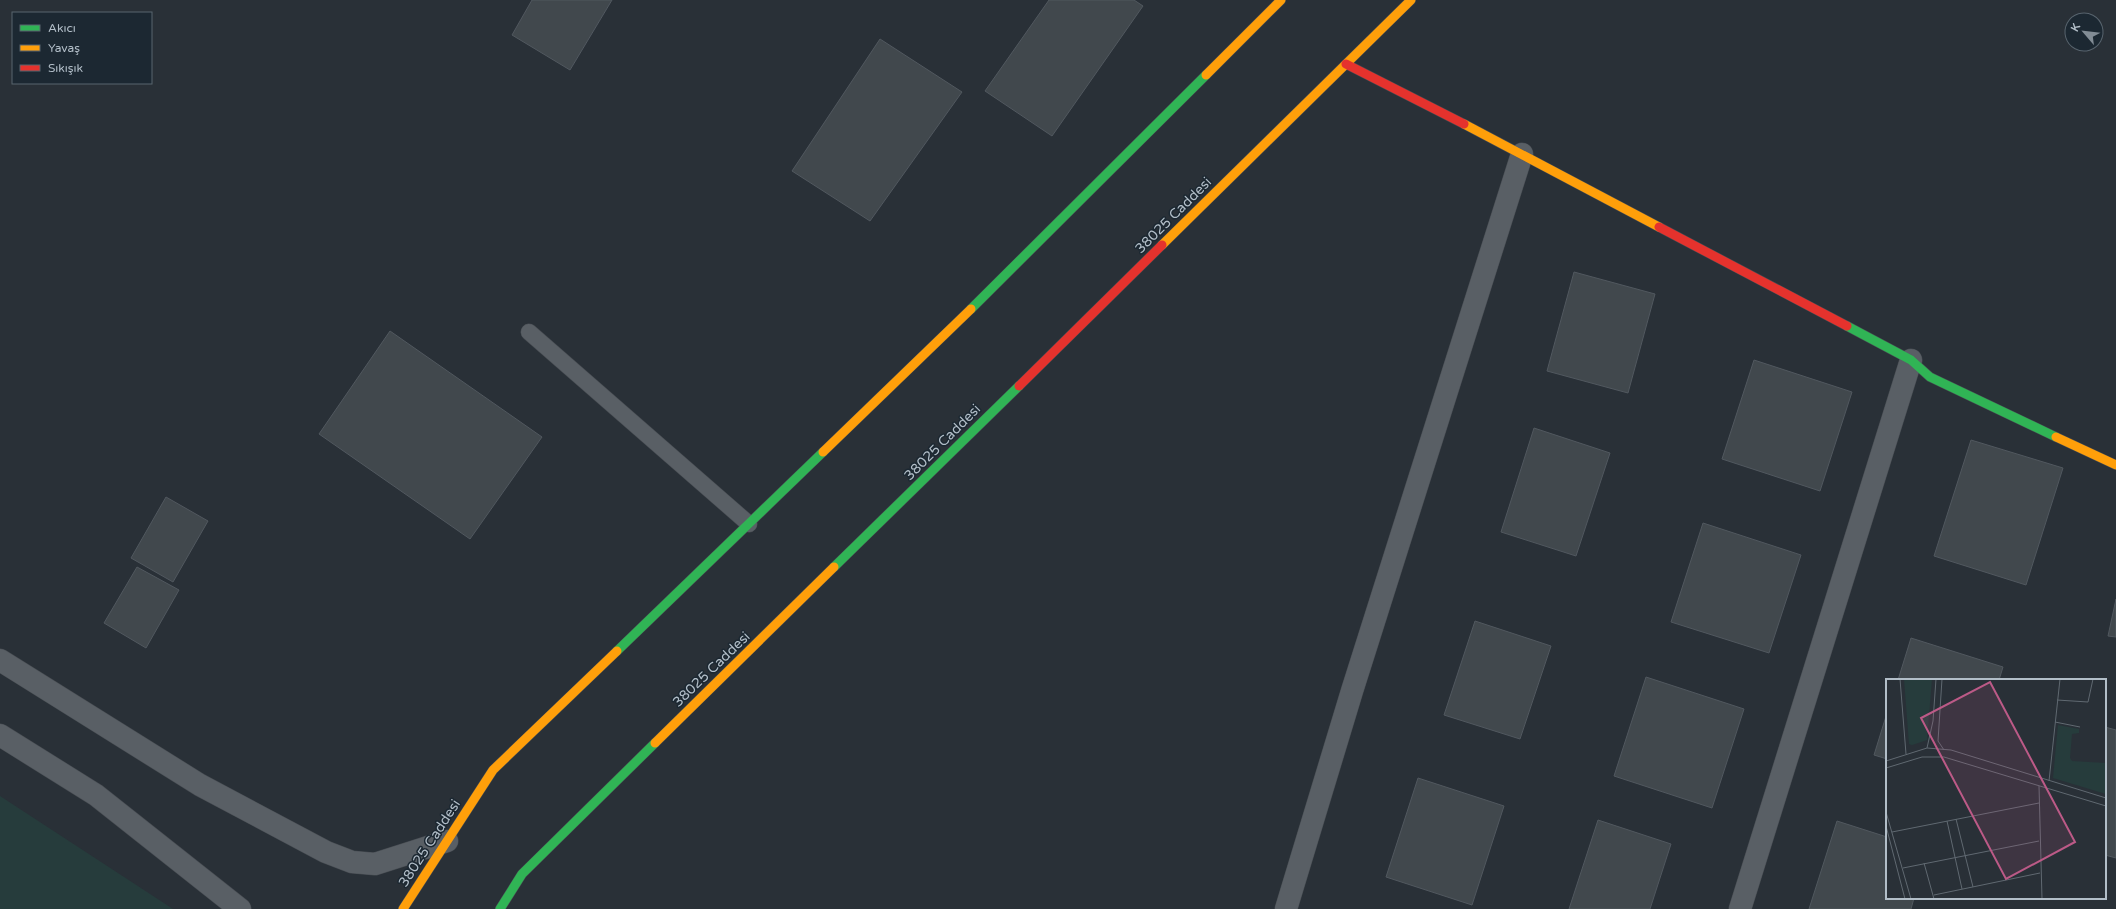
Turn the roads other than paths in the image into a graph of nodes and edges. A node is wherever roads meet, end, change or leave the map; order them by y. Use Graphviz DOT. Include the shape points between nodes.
graph roads {
  1 [pos="1281,0"];
  2 [pos="1411,0"];
  3 [pos="1346,64"];
  4 [pos="1522,154"];
  5 [pos="529,332"];
  6 [pos="1911,360"];
  7 [pos="2116,466"];
  8 [pos="749,524"];
  9 [pos="0,660"];
  10 [pos="0,735"];
  11 [pos="447,840"];
  12 [pos="240,909"];
  13 [pos="403,909"];
  14 [pos="500,909"];
  15 [pos="1286,909"];
  16 [pos="1740,909"];
  1 -- 8 [label="main road, 38025 Caddesi" via="985,296"];
  2 -- 3 [label="main road, 38025 Caddesi"];
  3 -- 4 [label="main road"];
  3 -- 14 [label="main road, 38025 Caddesi" via="522,874"];
  4 -- 6 [label="main road"];
  4 -- 15 [label="street" via="1352,691"];
  5 -- 8 [label="lane"];
  6 -- 7 [label="main road" via="1930,377"];
  6 -- 16 [label="street"];
  8 -- 11 [label="main road, 38025 Caddesi" via="493,770"];
  9 -- 11 [label="street" via="200,785 326,852 352,862 375,864"];
  10 -- 12 [label="street" via="96,795"];
  11 -- 13 [label="main road, 38025 Caddesi"];
}
